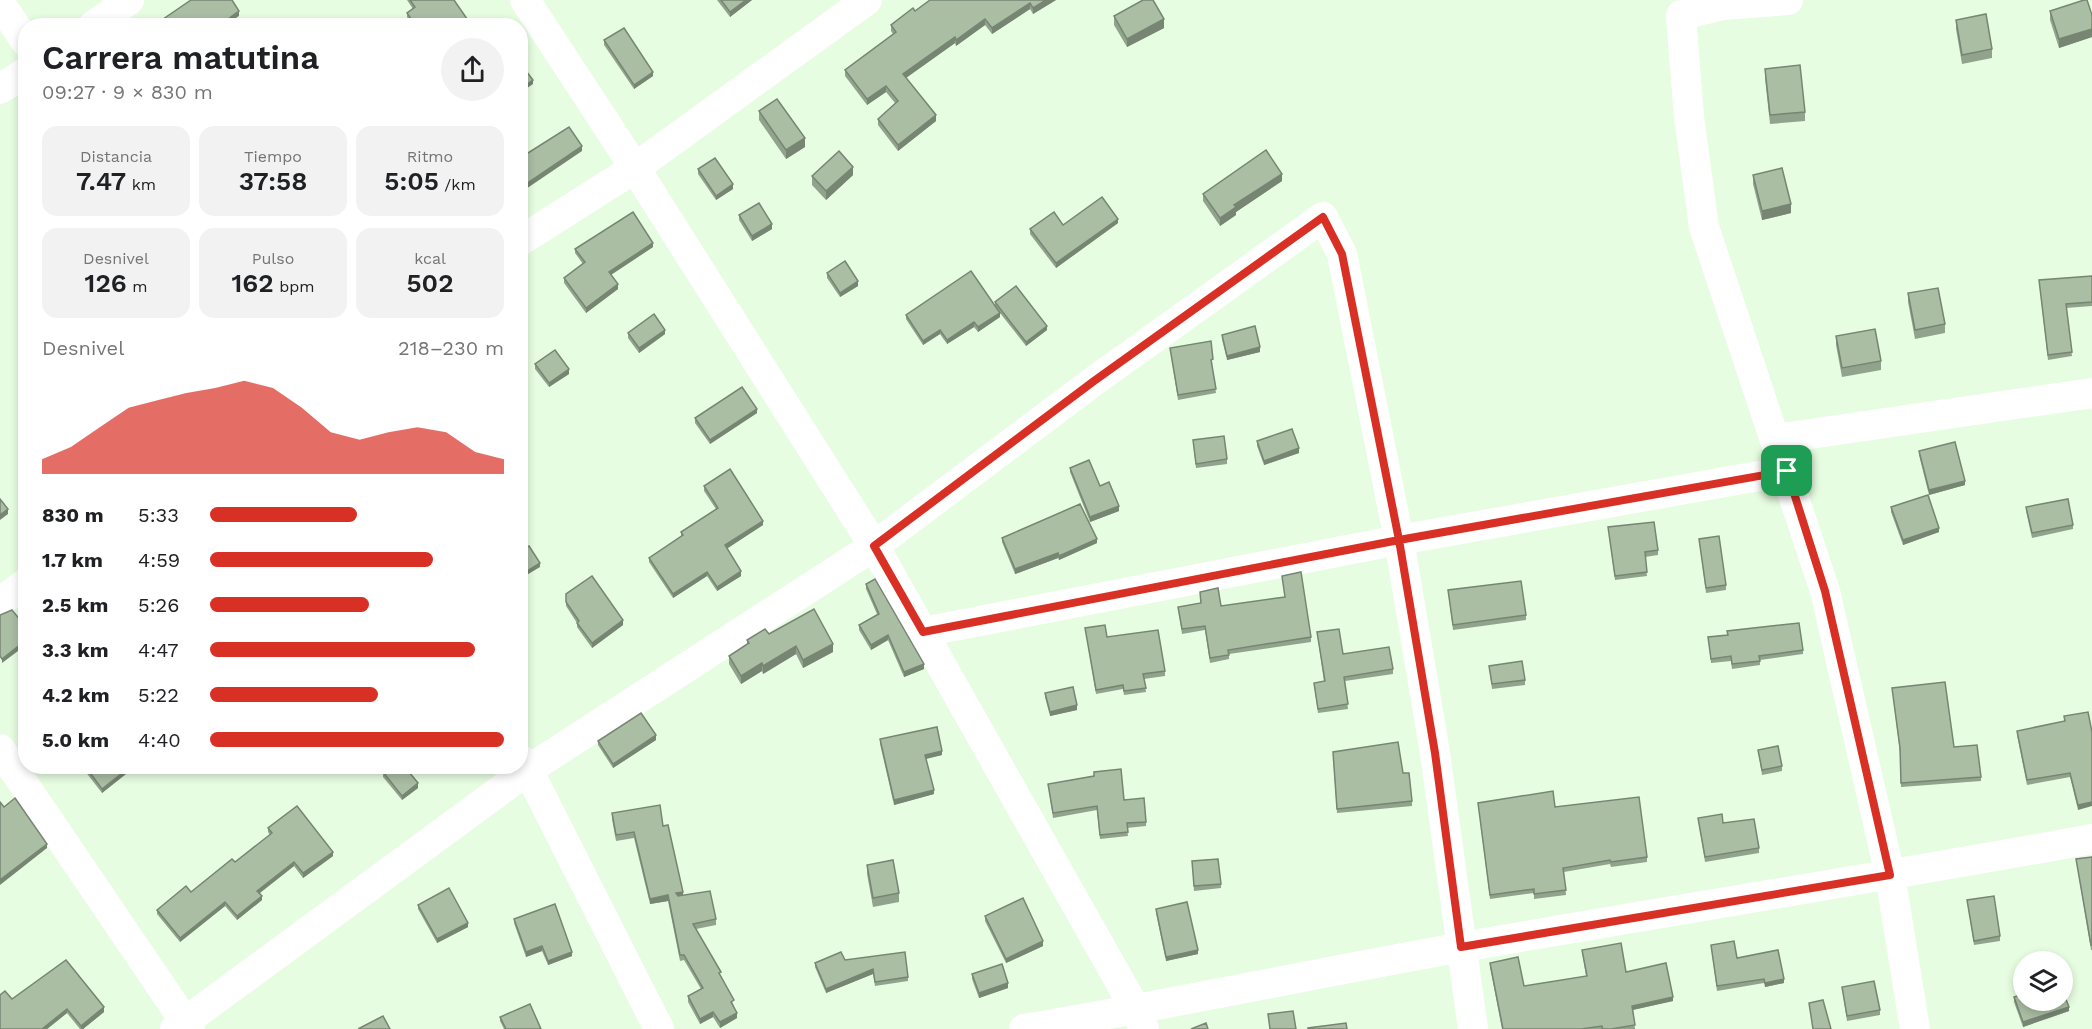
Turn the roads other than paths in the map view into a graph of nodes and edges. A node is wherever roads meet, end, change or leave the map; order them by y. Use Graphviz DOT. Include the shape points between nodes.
graph roads {
  1 [pos="129,0"];
  2 [pos="525,0"];
  3 [pos="867,0"];
  4 [pos="1788,0"];
  5 [pos="0,3"];
  6 [pos="104,18"];
  7 [pos="18,30"];
  8 [pos="18,77"];
  9 [pos="0,89"];
  10 [pos="635,168"];
  11 [pos="528,237"];
  12 [pos="2092,393"];
  13 [pos="1776,439"];
  14 [pos="1787,471"];
  15 [pos="1399,540"];
  16 [pos="874,546"];
  17 [pos="18,589"];
  18 [pos="0,602"];
  19 [pos="923,632"];
  20 [pos="0,749"];
  21 [pos="528,762"];
  22 [pos="528,773"];
  23 [pos="512,774"];
  24 [pos="2092,839"];
  25 [pos="1890,875"];
  26 [pos="1461,947"];
  27 [pos="1140,1020"];
  28 [pos="184,1027"];
  29 [pos="659,1029"];
  30 [pos="1024,1029"];
  31 [pos="1473,1029"];
  32 [pos="1915,1029"];
  1 -- 6 [label="street"];
  2 -- 10 [label="street"];
  3 -- 10 [label="street"];
  4 -- 13 [label="street" via="1724,5 1682,15 1689,117 1704,227"];
  5 -- 7 [label="street"];
  8 -- 9 [label="street"];
  10 -- 11 [label="street"];
  10 -- 16 [label="street"];
  12 -- 13 [label="street"];
  13 -- 14 [label="street"];
  14 -- 15 [label="street"];
  14 -- 25 [label="street" via="1825,591"];
  15 -- 16 [label="street" via="1342,254 1323,217 1094,381"];
  15 -- 19 [label="street"];
  15 -- 26 [label="street" via="1435,753"];
  16 -- 19 [label="street"];
  16 -- 21 [label="street"];
  17 -- 18 [label="street"];
  19 -- 27 [label="street"];
  20 -- 28 [label="street"];
  22 -- 29 [label="street"];
  23 -- 28 [label="street"];
  24 -- 25 [label="street"];
  25 -- 26 [label="street"];
  25 -- 32 [label="street"];
  26 -- 27 [label="street"];
  26 -- 31 [label="street"];
  27 -- 30 [label="street"];
}
